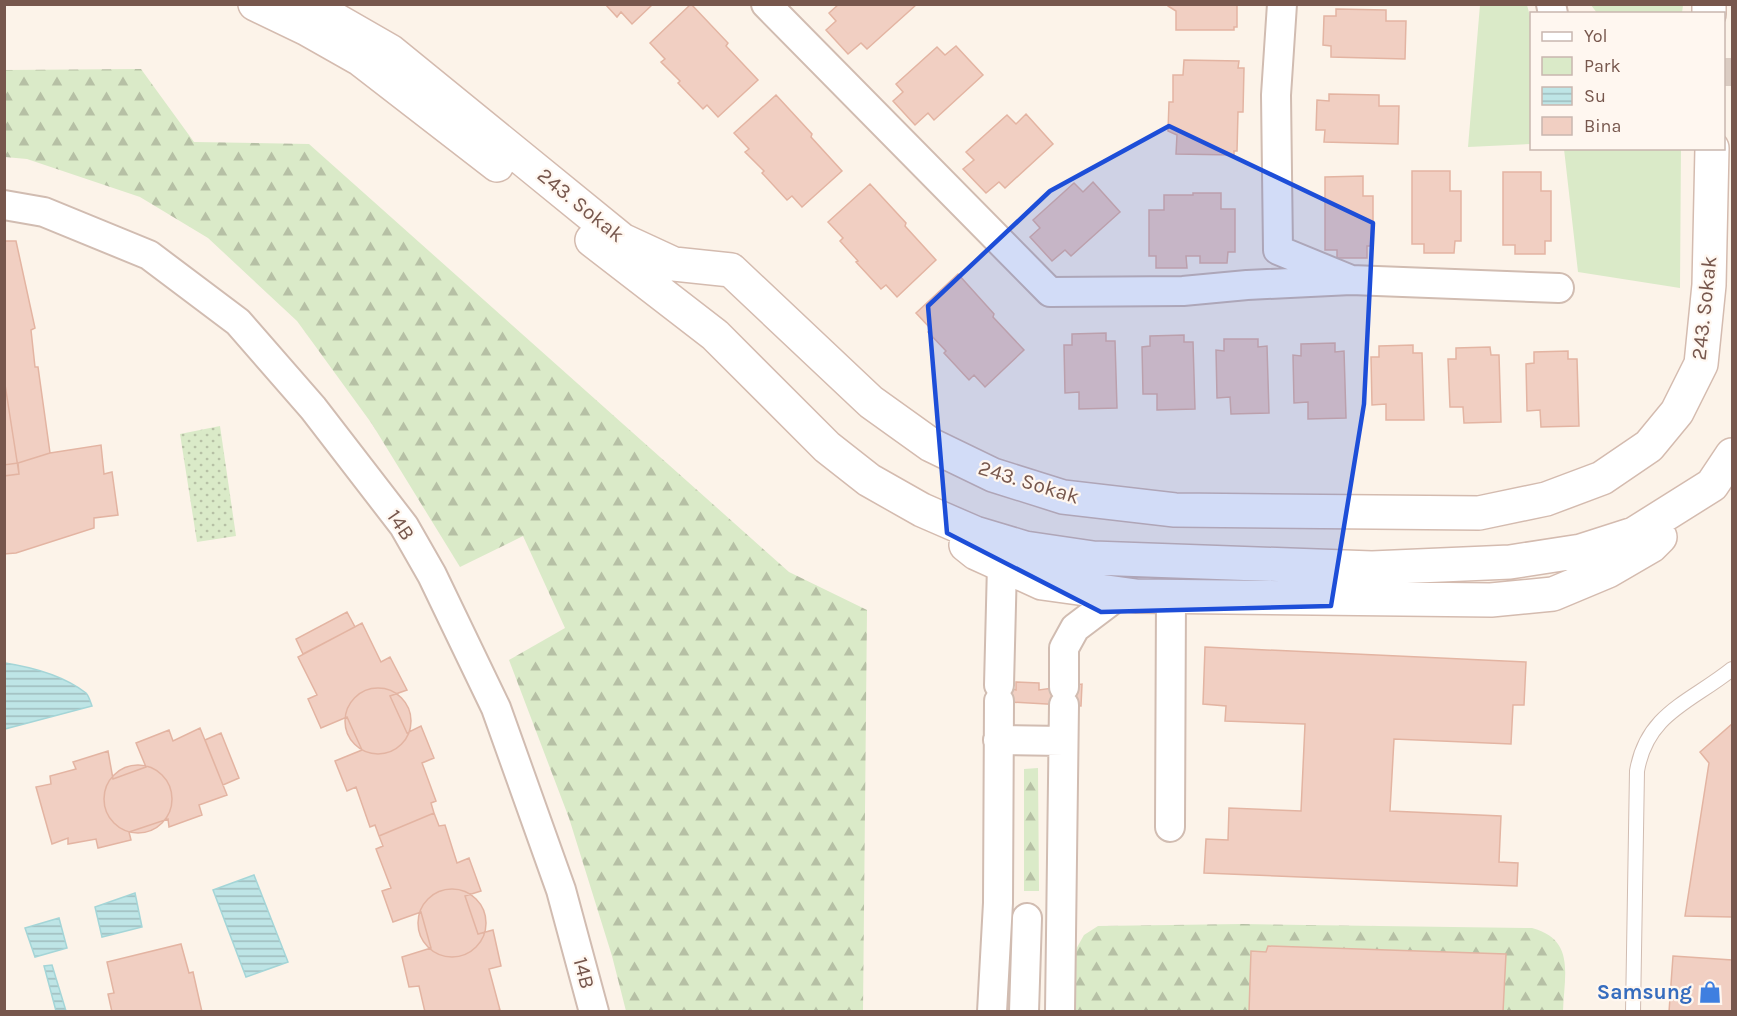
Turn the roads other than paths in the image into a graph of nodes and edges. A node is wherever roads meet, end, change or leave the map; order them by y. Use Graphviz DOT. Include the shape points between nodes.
graph roads {
  1 [pos="255,4"];
  2 [pos="308,4"];
  3 [pos="766,4"];
  4 [pos="1282,4"];
  5 [pos="1712,150"];
  6 [pos="4,205"];
  7 [pos="1722,216"];
  8 [pos="1278,249"];
  9 [pos="1351,280"];
  10 [pos="1247,285"];
  11 [pos="1559,288"];
  12 [pos="1732,455"];
  13 [pos="1712,484"];
  14 [pos="922,510"];
  15 [pos="1002,565"];
  16 [pos="1120,594"];
  17 [pos="1171,597"];
  18 [pos="1732,669"];
  19 [pos="998,740"];
  20 [pos="1063,741"];
  21 [pos="1170,826"];
  22 [pos="998,889"];
  23 [pos="1063,892"];
  24 [pos="1027,918"];
  25 [pos="594,1011"];
  26 [pos="992,1011"];
  27 [pos="1024,1011"];
  28 [pos="1060,1011"];
  29 [pos="1634,1011"];
  1 -- 14 [label="street, 243. Sokak" via="360,59 714,335 827,447 869,480"];
  2 -- 7 [label="street, 243. Sokak" via="390,51 622,240 674,264 731,270 871,402 931,445 993,475 1063,497 1175,510 1479,513 1546,499 1602,478 1648,446 1677,412 1701,364 1709,285"];
  3 -- 10 [label="street" via="1050,292 1184,291"];
  4 -- 8 [label="street" via="1276,95"];
  5 -- 7 [label="street, 243. Sokak"];
  6 -- 25 [label="street, 14B" via="44,212 149,255 238,322 314,408 404,526 496,708 561,890"];
  8 -- 9 [label="street"];
  8 -- 10 [label="street"];
  9 -- 10 [label="street"];
  9 -- 11 [label="street"];
  12 -- 13 [label="street, 243. Sokak"];
  13 -- 14 [label="street, 243. Sokak" via="1634,534 1581,551 1510,562 1384,567 1093,558 1025,548 975,533"];
  13 -- 17 [label="street" via="1651,546 1608,571 1552,594 1491,600"];
  14 -- 15 [label="street" via="976,553"];
  15 -- 16 [label="street" via="1042,583"];
  15 -- 19 [label="street"];
  16 -- 17 [label="street"];
  16 -- 20 [label="street" via="1075,628 1064,648"];
  17 -- 21 [label="street"];
  18 -- 29 [label="lane" via="1664,717 1645,741 1640,756"];
  19 -- 20 [label="street"];
  19 -- 22 [label="street"];
  20 -- 23 [label="street"];
  22 -- 24 [label="street"];
  22 -- 26 [label="street"];
  23 -- 24 [label="street" via="1051,906"];
  23 -- 28 [label="street"];
  24 -- 27 [label="street"];
}
